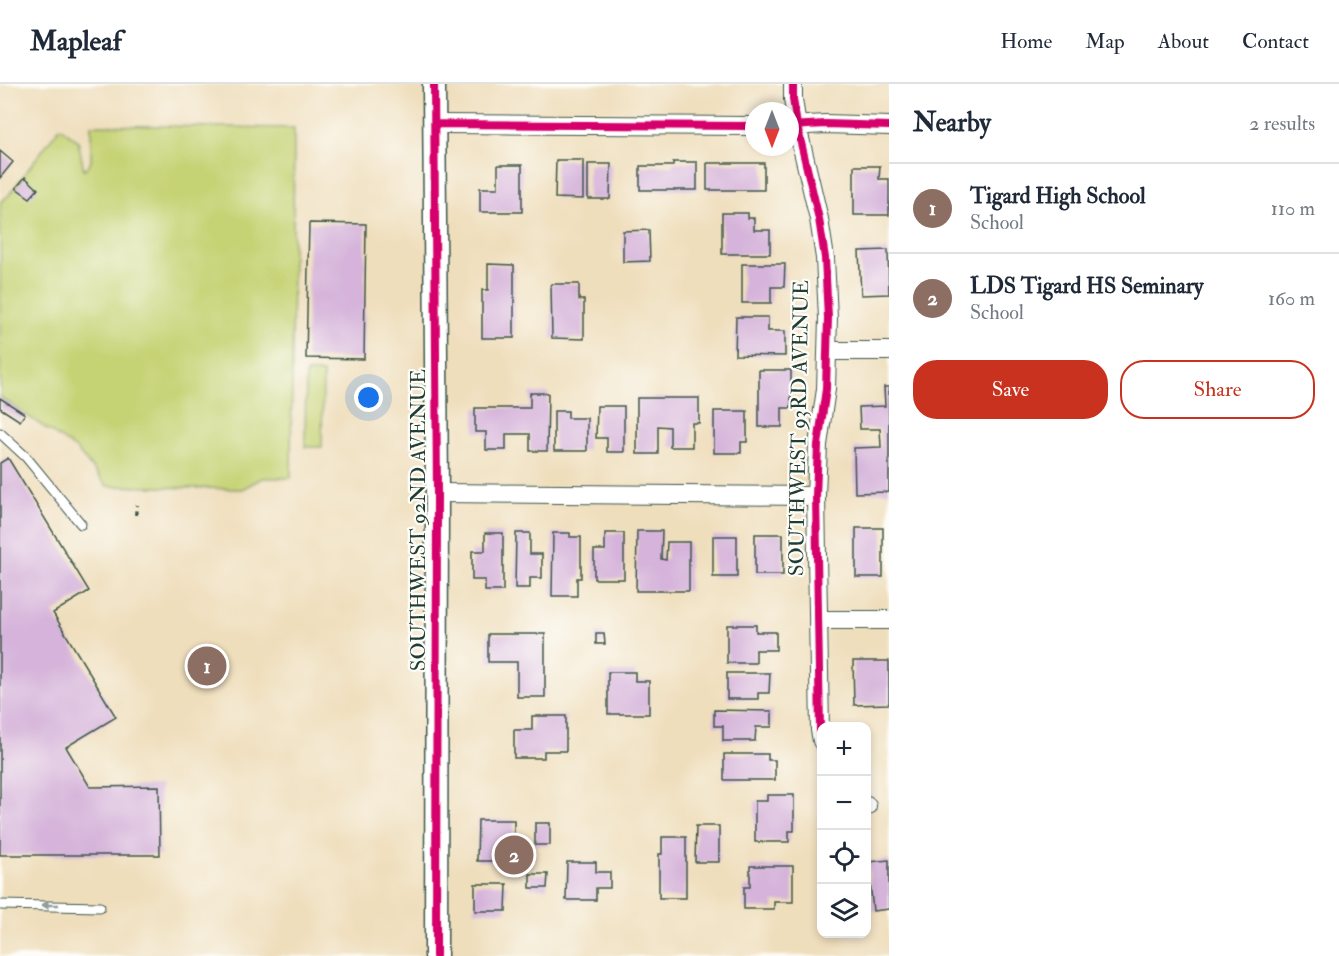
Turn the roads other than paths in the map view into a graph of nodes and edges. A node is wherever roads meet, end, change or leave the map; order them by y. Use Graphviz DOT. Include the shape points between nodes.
graph roads {
  1 [pos="434,84"];
  2 [pos="793,84"];
  3 [pos="793,102"];
  4 [pos="435,124"];
  5 [pos="745,126"];
  6 [pos="799,126"];
  7 [pos="889,126"];
  8 [pos="799,147"];
  9 [pos="828,351"];
  10 [pos="889,351"];
  11 [pos="0,433"];
  12 [pos="437,493"];
  13 [pos="816,496"];
  14 [pos="81,524"];
  15 [pos="818,620"];
  16 [pos="889,620"];
  17 [pos="819,722"];
  18 [pos="0,905"];
  19 [pos="100,907"];
  20 [pos="436,956"];
  1 -- 4 [label="street, SOUTHWEST 92ND AVENUE"];
  2 -- 3 [label="street, SOUTHWEST 93RD AVENUE"];
  4 -- 5 [label="street"];
  4 -- 12 [label="street, SOUTHWEST 92ND AVENUE"];
  6 -- 7 [label="street"];
  8 -- 9 [label="street, SOUTHWEST 93RD AVENUE" via="819,219 825,258"];
  9 -- 10 [label="street"];
  9 -- 13 [label="street, SOUTHWEST 93RD AVENUE"];
  11 -- 14 [label="lane" via="26,457"];
  12 -- 13 [label="street"];
  12 -- 20 [label="street, SOUTHWEST 92ND AVENUE"];
  13 -- 15 [label="street, SOUTHWEST 93RD AVENUE"];
  15 -- 16 [label="street"];
  15 -- 17 [label="street, SOUTHWEST 93RD AVENUE"];
  19 -- 18 [label="lane, one-way"];
}
